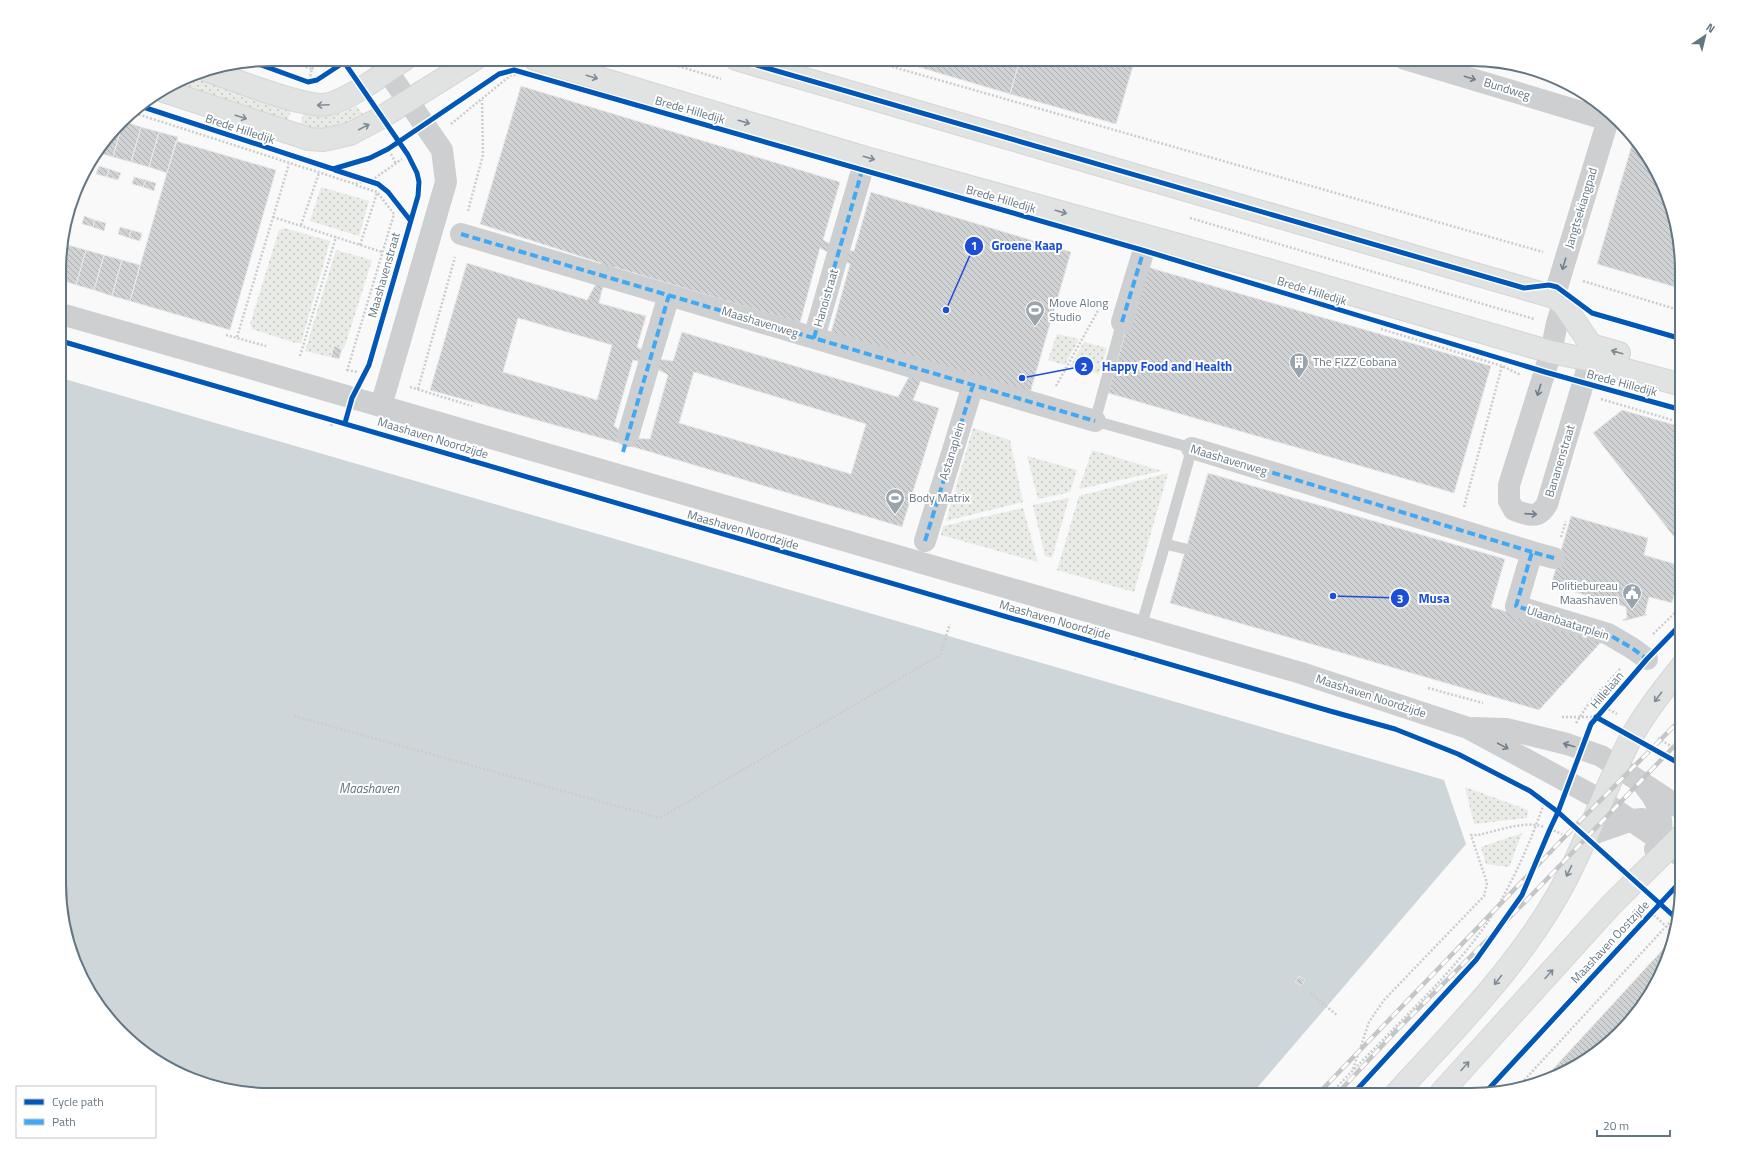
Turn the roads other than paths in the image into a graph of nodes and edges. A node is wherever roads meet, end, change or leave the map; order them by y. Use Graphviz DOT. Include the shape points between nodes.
graph roads {
  1 [pos="382,66"];
  2 [pos="384,66"];
  3 [pos="463,66"];
  4 [pos="528,66"];
  5 [pos="760,66"];
  6 [pos="1428,66"];
  7 [pos="216,73"];
  8 [pos="169,93"];
  9 [pos="407,100"];
  10 [pos="1608,120"];
  11 [pos="861,174"];
  12 [pos="462,234"];
  13 [pos="1142,256"];
  14 [pos="669,295"];
  15 [pos="1558,300"];
  16 [pos="66,315"];
  17 [pos="1125,323"];
  18 [pos="814,338"];
  19 [pos="1551,352"];
  20 [pos="1590,360"];
  21 [pos="1675,369"];
  22 [pos="1675,383"];
  23 [pos="973,385"];
  24 [pos="381,406"];
  25 [pos="1095,421"];
  26 [pos="625,444"];
  27 [pos="1192,448"];
  28 [pos="925,541"];
  29 [pos="1165,544"];
  30 [pos="1186,549"];
  31 [pos="1532,552"];
  32 [pos="1554,558"];
  33 [pos="1141,627"];
  34 [pos="1647,659"];
  35 [pos="1675,675"];
  36 [pos="1468,728"];
  37 [pos="1618,765"];
  38 [pos="1644,785"];
  39 [pos="1601,800"];
  40 [pos="1675,805"];
  41 [pos="1671,818"];
  42 [pos="1632,820"];
  43 [pos="1586,836"];
  44 [pos="1673,845"];
  45 [pos="1401,1088"];
  46 [pos="1445,1088"];
  1 -- 7 [label="street, one-way" via="347,96 328,105 300,102"];
  2 -- 9 [label="street"];
  3 -- 9 [label="street, Brede Hilledijk"];
  4 -- 19 [label="street, Brede Hilledijk, one-way" via="1272,271"];
  5 -- 15 [label="street"];
  6 -- 10 [label="street, Bundweg, one-way"];
  8 -- 9 [label="street, Brede Hilledijk, one-way" via="309,139 323,140 350,134"];
  9 -- 24 [label="street" via="442,150 446,182"];
  10 -- 15 [label="street, Jangtsekiangpad, one-way" via="1560,274"];
  11 -- 18 [label="street, Hanoistraat"];
  12 -- 14 [label="street, Maashavenweg"];
  13 -- 17 [label="street"];
  14 -- 18 [label="street, Maashavenweg"];
  14 -- 26 [label="street"];
  15 -- 19 [label="street"];
  21 -- 15 [label="street, one-way" via="1591,345"];
  16 -- 24 [label="street, Maashaven Noordzijde"];
  17 -- 25 [label="lane"];
  18 -- 23 [label="street, Maashavenweg"];
  19 -- 20 [label="street, Brede Hilledijk"];
  19 -- 20 [label="street, Bananenstraat, one-way" via="1509,485 1508,501 1514,510 1530,515 1543,511 1547,504"];
  20 -- 22 [label="street, Brede Hilledijk"];
  23 -- 25 [label="street, Maashavenweg"];
  23 -- 28 [label="street, Astanaplein"];
  24 -- 33 [label="street, Maashaven Noordzijde"];
  25 -- 27 [label="lane, Maashavenweg"];
  27 -- 29 [label="lane"];
  27 -- 31 [label="street, Maashavenweg"];
  29 -- 30 [label="lane"];
  29 -- 33 [label="lane"];
  31 -- 32 [label="street"];
  31 -- 34 [label="street, Ulaanbaatarplein" via="1516,606 1608,634"];
  33 -- 36 [label="street, Maashaven Noordzijde" via="1301,673"];
  35 -- 37 [label="street, one-way" via="1632,736"];
  37 -- 36 [label="street, Maashaven Noordzijde, one-way" via="1581,748 1506,729"];
  36 -- 39 [label="street, Maashaven Noordzijde, one-way"];
  37 -- 38 [label="street, Maashaven Noordzijde"];
  37 -- 39 [label="street"];
  38 -- 40 [label="street, Maashaven Noordzijde"];
  38 -- 41 [label="street"];
  39 -- 42 [label="street, Maashaven Noordzijde"];
  39 -- 43 [label="street"];
  41 -- 42 [label="street"];
  41 -- 44 [label="street"];
  42 -- 43 [label="street"];
  42 -- 44 [label="street, Maashaven Noordzijde"];
  43 -- 45 [label="street, one-way" via="1558,895 1518,955 1492,988"];
  46 -- 44 [label="street, Maashaven Oostzijde, one-way" via="1635,881"];
}
